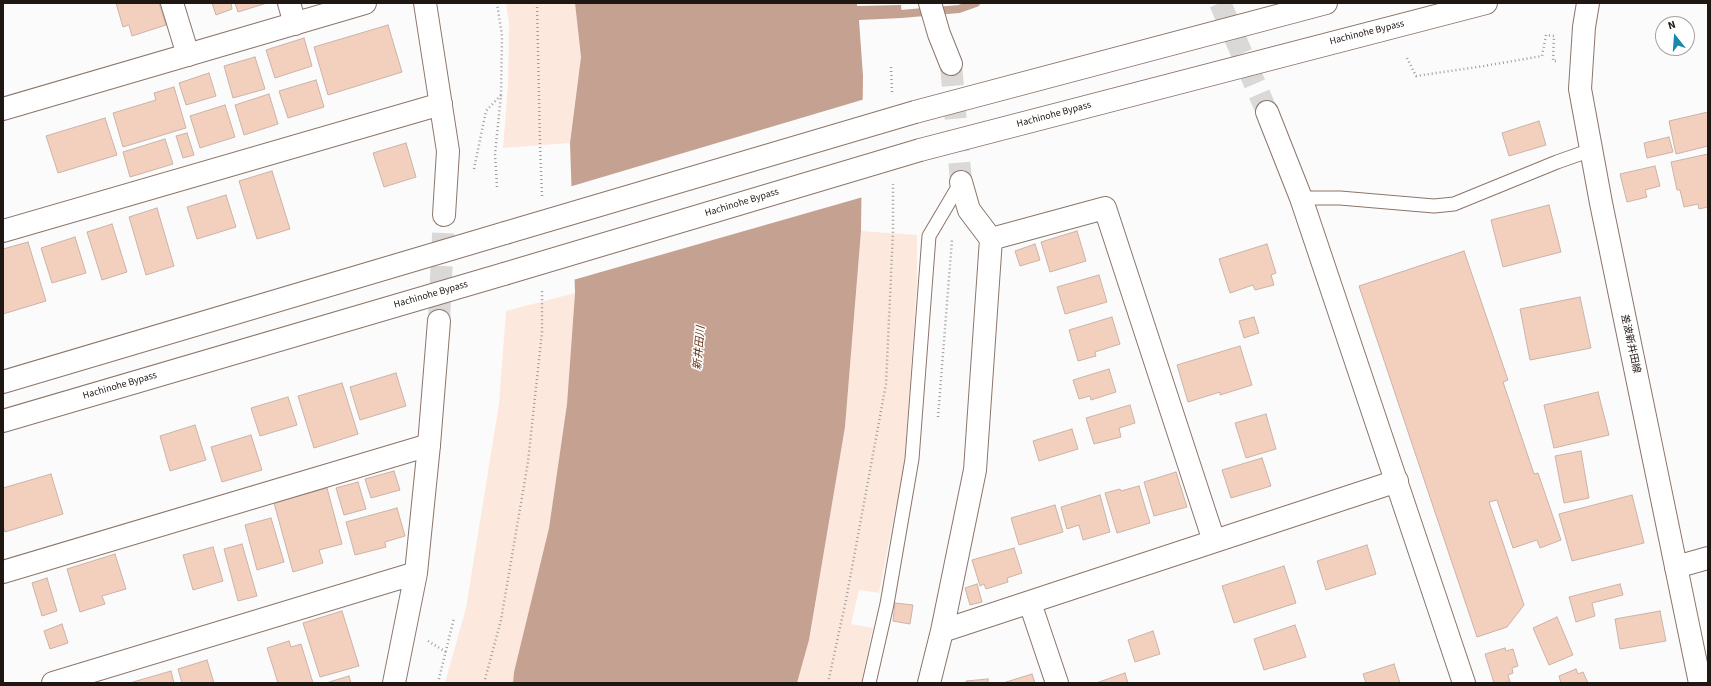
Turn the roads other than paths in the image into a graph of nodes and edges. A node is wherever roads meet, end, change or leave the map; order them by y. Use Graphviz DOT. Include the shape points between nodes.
graph roads {
  1 [pos="172,3"];
  2 [pos="289,3"];
  3 [pos="365,3"];
  4 [pos="425,3"];
  5 [pos="930,3"];
  6 [pos="1326,3"];
  7 [pos="1486,3"];
  8 [pos="1588,3"];
  9 [pos="295,24"];
  10 [pos="188,55"];
  11 [pos="951,64"];
  12 [pos="441,104"];
  13 [pos="3,110"];
  14 [pos="1267,112"];
  15 [pos="1591,150"];
  16 [pos="961,182"];
  17 [pos="1301,198"];
  18 [pos="444,215"];
  19 [pos="3,231"];
  20 [pos="992,239"];
  21 [pos="439,321"];
  22 [pos="3,382"];
  23 [pos="3,421"];
  24 [pos="429,445"];
  25 [pos="1397,481"];
  26 [pos="1214,541"];
  27 [pos="1708,558"];
  28 [pos="1676,567"];
  29 [pos="3,572"];
  30 [pos="416,573"];
  31 [pos="1030,603"];
  32 [pos="942,631"];
  33 [pos="53,683"];
  34 [pos="394,683"];
  35 [pos="870,683"];
  36 [pos="929,683"];
  37 [pos="1057,683"];
  38 [pos="1464,683"];
  39 [pos="1700,683"];
  1 -- 10 [label="main road"];
  2 -- 9 [label="main road"];
  3 -- 9 [label="main road"];
  4 -- 12 [label="main road"];
  5 -- 11 [label="main road"];
  6 -- 22 [label="main road, bridge" via="914,112"];
  7 -- 23 [label="main road, Hachinohe Bypass, bridge" via="920,150"];
  8 -- 15 [label="main road, 差波新井田線" via="1580,89"];
  9 -- 10 [label="main road"];
  10 -- 13 [label="main road"];
  12 -- 18 [label="main road" via="448,151"];
  12 -- 19 [label="main road"];
  14 -- 17 [label="main road"];
  15 -- 17 [label="lane" via="1454,204 1434,206 1340,198"];
  15 -- 28 [label="main road, 差波新井田線"];
  16 -- 20 [label="main road" via="969,210"];
  16 -- 35 [label="lane" via="930,236 912,459 887,604"];
  17 -- 25 [label="main road"];
  20 -- 26 [label="main road" via="1105,208"];
  20 -- 32 [label="main road" via="974,470"];
  21 -- 24 [label="main road"];
  24 -- 29 [label="main road"];
  24 -- 30 [label="main road"];
  25 -- 26 [label="main road"];
  25 -- 38 [label="main road"];
  26 -- 31 [label="main road"];
  27 -- 28 [label="main road"];
  28 -- 39 [label="main road, 差波新井田線"];
  30 -- 33 [label="main road"];
  30 -- 34 [label="main road"];
  31 -- 32 [label="main road"];
  31 -- 37 [label="main road"];
  32 -- 36 [label="main road"];
}
